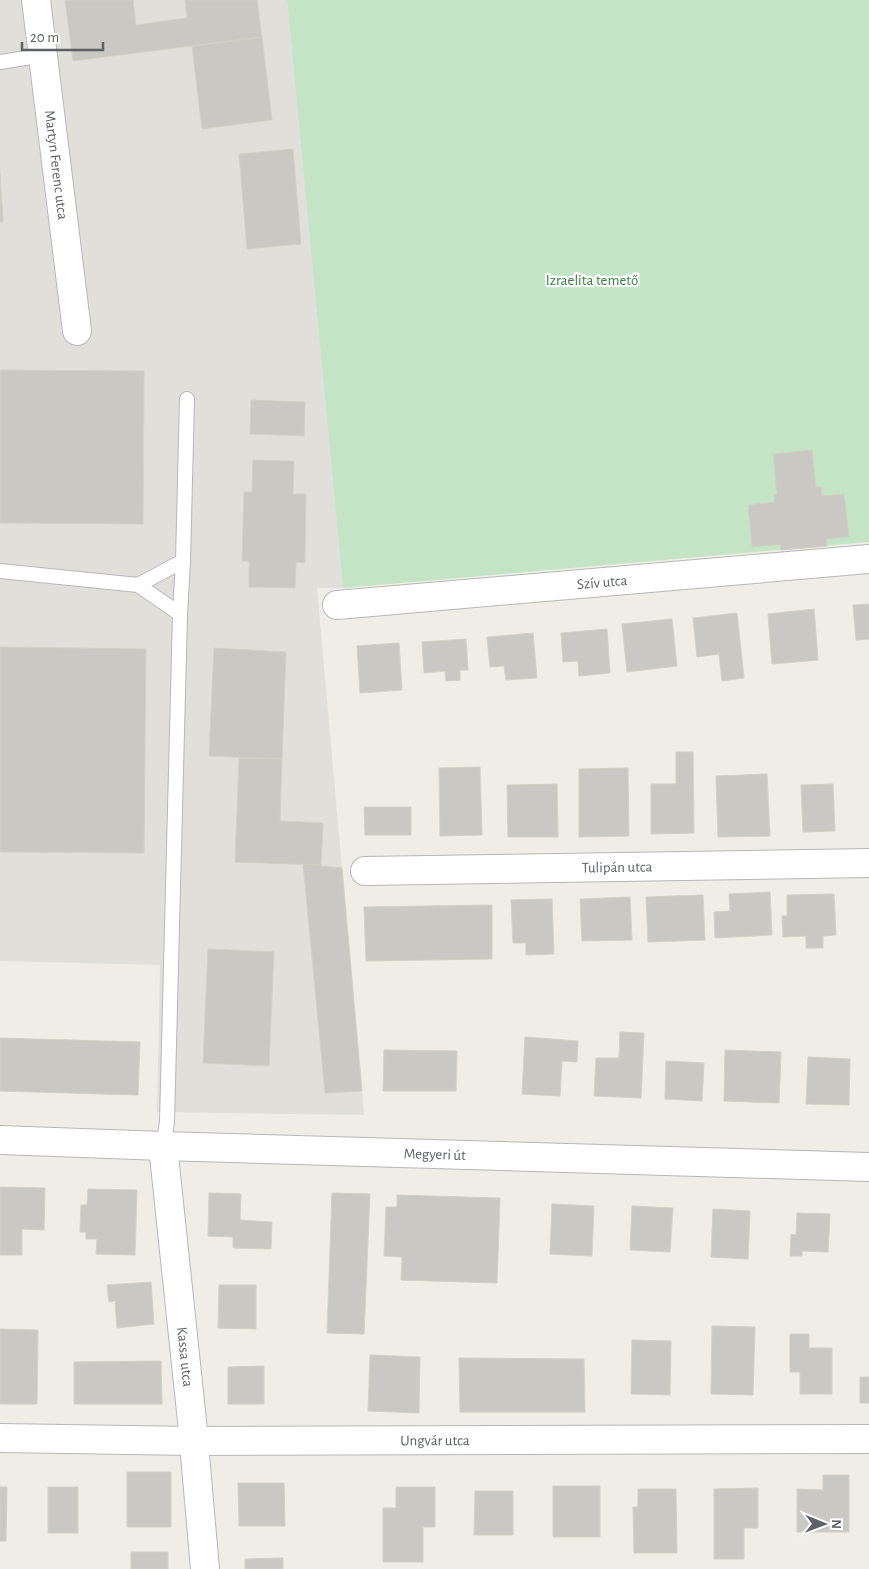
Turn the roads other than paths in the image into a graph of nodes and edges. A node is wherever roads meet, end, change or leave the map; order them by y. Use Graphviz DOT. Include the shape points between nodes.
graph roads {
  1 [pos="36,0"];
  2 [pos="44,55"];
  3 [pos="0,62"];
  4 [pos="77,331"];
  5 [pos="187,399"];
  6 [pos="869,559"];
  7 [pos="183,561"];
  8 [pos="0,571"];
  9 [pos="138,585"];
  10 [pos="337,605"];
  11 [pos="180,614"];
  12 [pos="869,863"];
  13 [pos="365,871"];
  14 [pos="0,1140"];
  15 [pos="163,1146"];
  16 [pos="869,1167"];
  17 [pos="0,1438"];
  18 [pos="869,1439"];
  19 [pos="194,1441"];
  20 [pos="205,1569"];
  1 -- 2 [label="street, Martyn Ferenc utca"];
  2 -- 3 [label="lane"];
  2 -- 4 [label="street, Martyn Ferenc utca"];
  5 -- 7 [label="lane"];
  6 -- 10 [label="street, Szív utca"];
  7 -- 9 [label="lane"];
  7 -- 11 [label="lane"];
  8 -- 9 [label="lane"];
  9 -- 11 [label="lane"];
  11 -- 15 [label="lane" via="168,1122"];
  12 -- 13 [label="street, Tulipán utca"];
  14 -- 15 [label="street, Megyeri út"];
  15 -- 16 [label="street, Megyeri út"];
  15 -- 19 [label="street, Kassa utca"];
  17 -- 19 [label="street, Ungvár utca"];
  18 -- 19 [label="street, Ungvár utca"];
  19 -- 20 [label="street, Kassa utca"];
}
